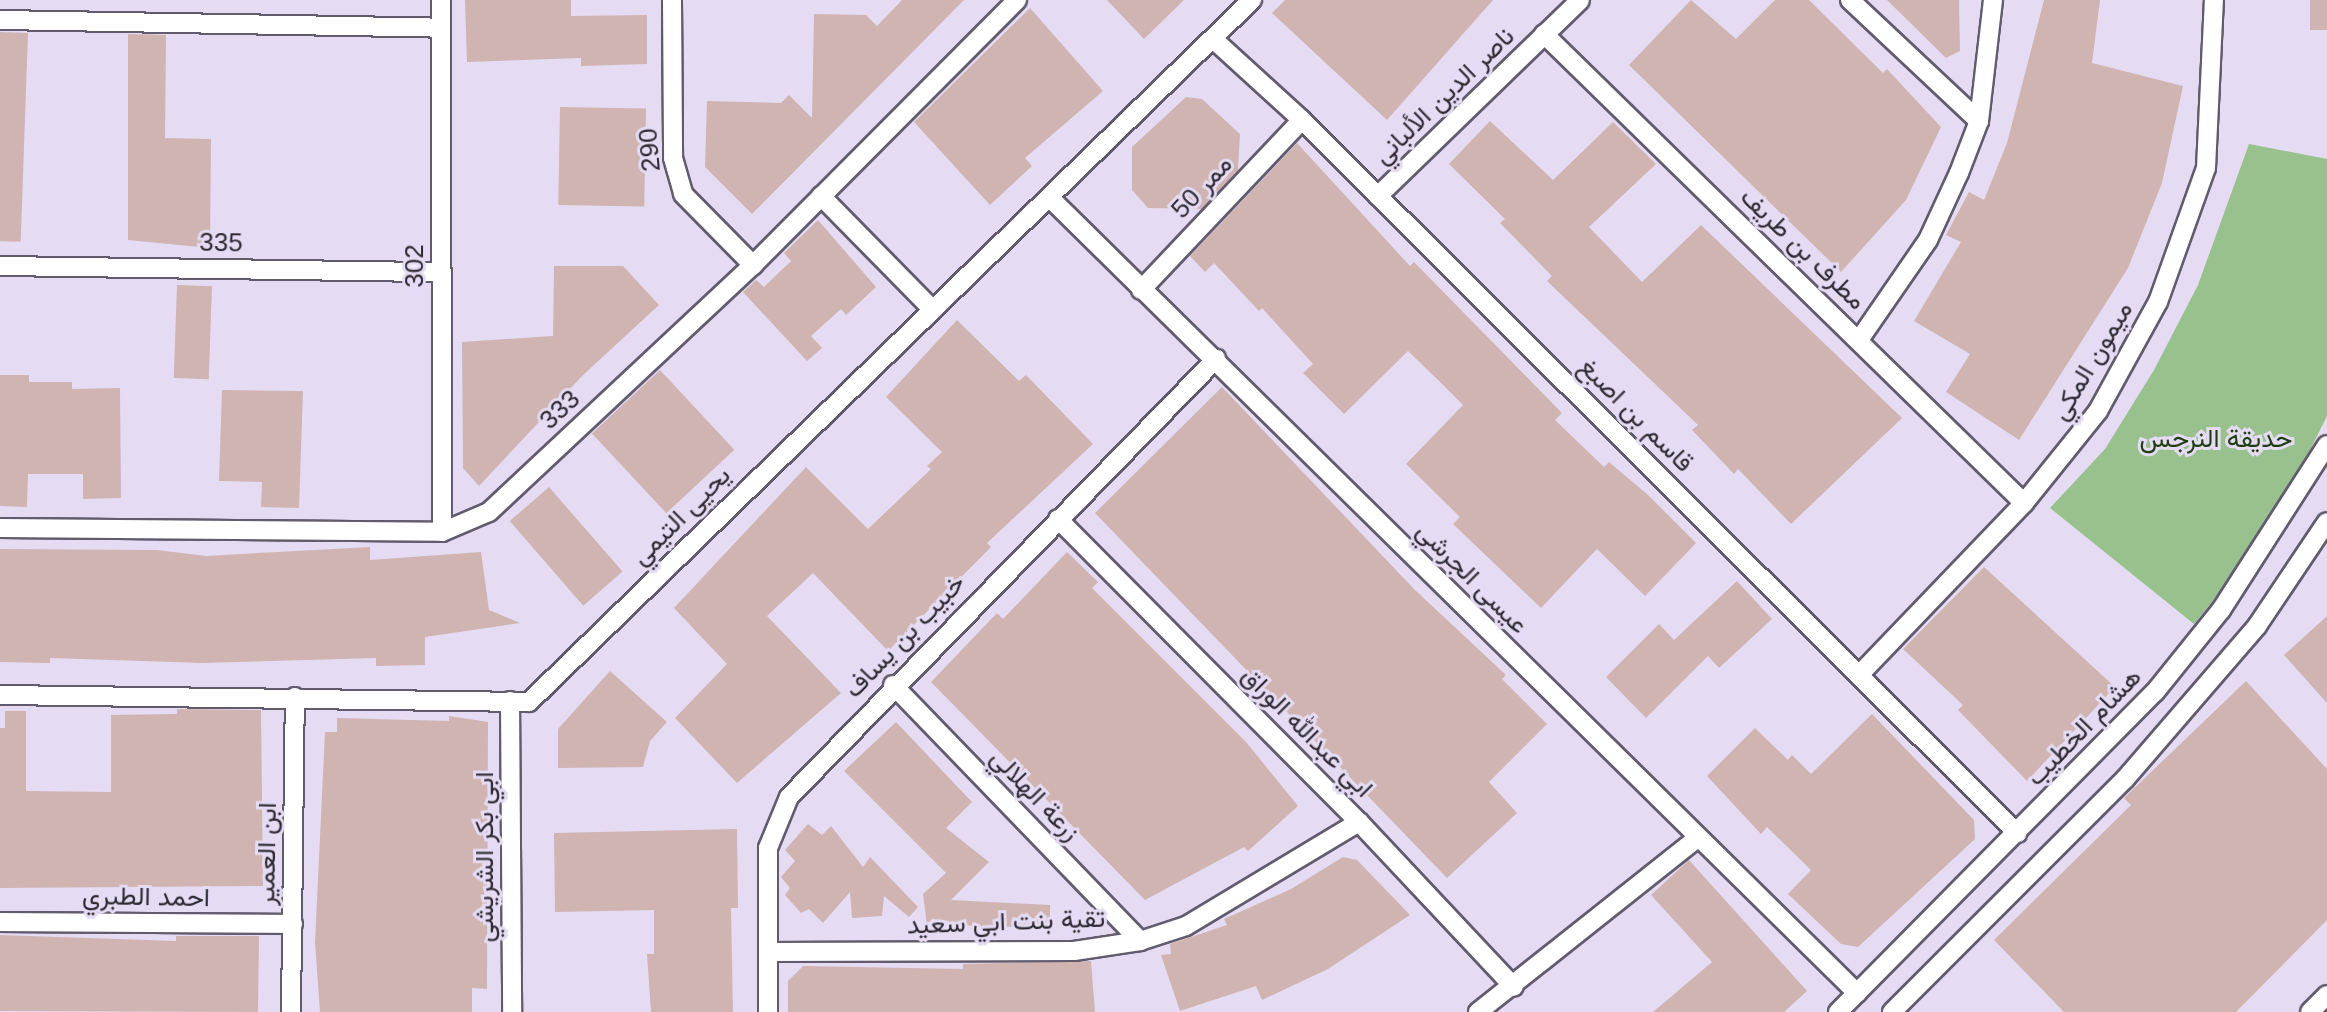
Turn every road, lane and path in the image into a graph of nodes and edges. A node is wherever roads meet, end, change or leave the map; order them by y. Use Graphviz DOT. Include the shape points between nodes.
graph roads {
  1 [pos="441,0"];
  2 [pos="672,0"];
  3 [pos="1017,0"];
  4 [pos="1252,0"];
  5 [pos="1580,0"];
  6 [pos="1850,0"];
  7 [pos="1993,0"];
  8 [pos="2214,0"];
  9 [pos="0,20"];
  10 [pos="441,28"];
  11 [pos="1544,34"];
  12 [pos="1213,39"];
  13 [pos="1302,120"];
  14 [pos="1979,121"];
  15 [pos="821,196"];
  16 [pos="1378,196"];
  17 [pos="1050,198"];
  18 [pos="753,265"];
  19 [pos="0,266"];
  20 [pos="441,272"];
  21 [pos="1141,290"];
  22 [pos="930,307"];
  23 [pos="1859,340"];
  24 [pos="1216,359"];
  25 [pos="2327,445"];
  26 [pos="2024,503"];
  27 [pos="1058,519"];
  28 [pos="2327,522"];
  29 [pos="0,528"];
  30 [pos="442,532"];
  31 [pos="1860,674"];
  32 [pos="893,685"];
  33 [pos="0,695"];
  34 [pos="295,697"];
  35 [pos="510,701"];
  36 [pos="1359,822"];
  37 [pos="2017,833"];
  38 [pos="1696,839"];
  39 [pos="0,922"];
  40 [pos="293,924"];
  41 [pos="1140,941"];
  42 [pos="768,952"];
  43 [pos="1514,987"];
  44 [pos="1857,993"];
  45 [pos="2327,995"];
  46 [pos="291,1012"];
  47 [pos="512,1012"];
  48 [pos="768,1012"];
  49 [pos="1478,1012"];
  50 [pos="1838,1012"];
  51 [pos="1892,1012"];
  52 [pos="2310,1012"];
  1 -- 10 [label="street, 302"];
  2 -- 18 [label="street, 290" via="673,158 683,194"];
  3 -- 15 [label="street, 333"];
  4 -- 12 [label="street, يحيى التيمي"];
  5 -- 11 [label="street, ناصر الدين الألباني"];
  6 -- 14 [label="street"];
  7 -- 14 [label="street"];
  8 -- 26 [label="street, ميمون المكي" via="2206,168 2158,302 2098,411"];
  9 -- 10 [label="street"];
  10 -- 20 [label="street, 302"];
  11 -- 16 [label="street, ناصر الدين الألباني"];
  11 -- 23 [label="street, مطرف بن طريف"];
  12 -- 13 [label="street, قاسم بن اصبغ"];
  12 -- 17 [label="street, يحيى التيمي"];
  13 -- 16 [label="street, قاسم بن اصبغ"];
  13 -- 21 [label="street, ممر 50"];
  14 -- 23 [label="street" via="1928,240"];
  15 -- 18 [label="street, 333"];
  15 -- 22 [label="street"];
  16 -- 31 [label="street, قاسم بن اصبغ"];
  17 -- 21 [label="street, عيسى الجرشي"];
  17 -- 22 [label="street, يحيى التيمي"];
  18 -- 30 [label="street, 333" via="489,512"];
  19 -- 20 [label="street, 335"];
  20 -- 30 [label="street, 302"];
  21 -- 24 [label="street, عيسى الجرشي"];
  22 -- 35 [label="street, يحيى التيمي" via="529,702"];
  23 -- 26 [label="street, مطرف بن طريف"];
  24 -- 27 [label="street, خبيب بن يساف"];
  24 -- 38 [label="street, عيسى الجرشي"];
  25 -- 37 [label="street, هشام الخطيب" via="2221,610 2155,692"];
  26 -- 31 [label="street, ميمون المكي"];
  27 -- 32 [label="street, خبيب بن يساف"];
  27 -- 36 [label="street, ابي عبدالله الوراق"];
  28 -- 51 [label="street" via="2257,626 2125,779"];
  29 -- 30 [label="street, 333"];
  31 -- 37 [label="street, قاسم بن اصبغ"];
  32 -- 41 [label="street, زرعة الهلالي"];
  32 -- 42 [label="street, خبيب بن يساف" via="805,778 775,822 768,848"];
  33 -- 34 [label="street, يحيى التيمي"];
  34 -- 35 [label="street, يحيى التيمي"];
  34 -- 40 [label="street, ابن العمير"];
  35 -- 47 [label="street, ابي بكر الشريشي"];
  36 -- 41 [label="street, تقية بنت ابي سعيد" via="1186,926"];
  36 -- 43 [label="street, ابي عبدالله الوراق"];
  37 -- 44 [label="street, هشام الخطيب"];
  38 -- 43 [label="street"];
  38 -- 44 [label="street, عيسى الجرشي"];
  39 -- 40 [label="street, احمد الطبري"];
  40 -- 46 [label="street, ابن العمير"];
  41 -- 42 [label="street, تقية بنت ابي سعيد" via="1074,951"];
  42 -- 48 [label="street, خبيب بن يساف"];
  43 -- 49 [label="street"];
  44 -- 50 [label="street, هشام الخطيب"];
  45 -- 52 [label="street"];
}
